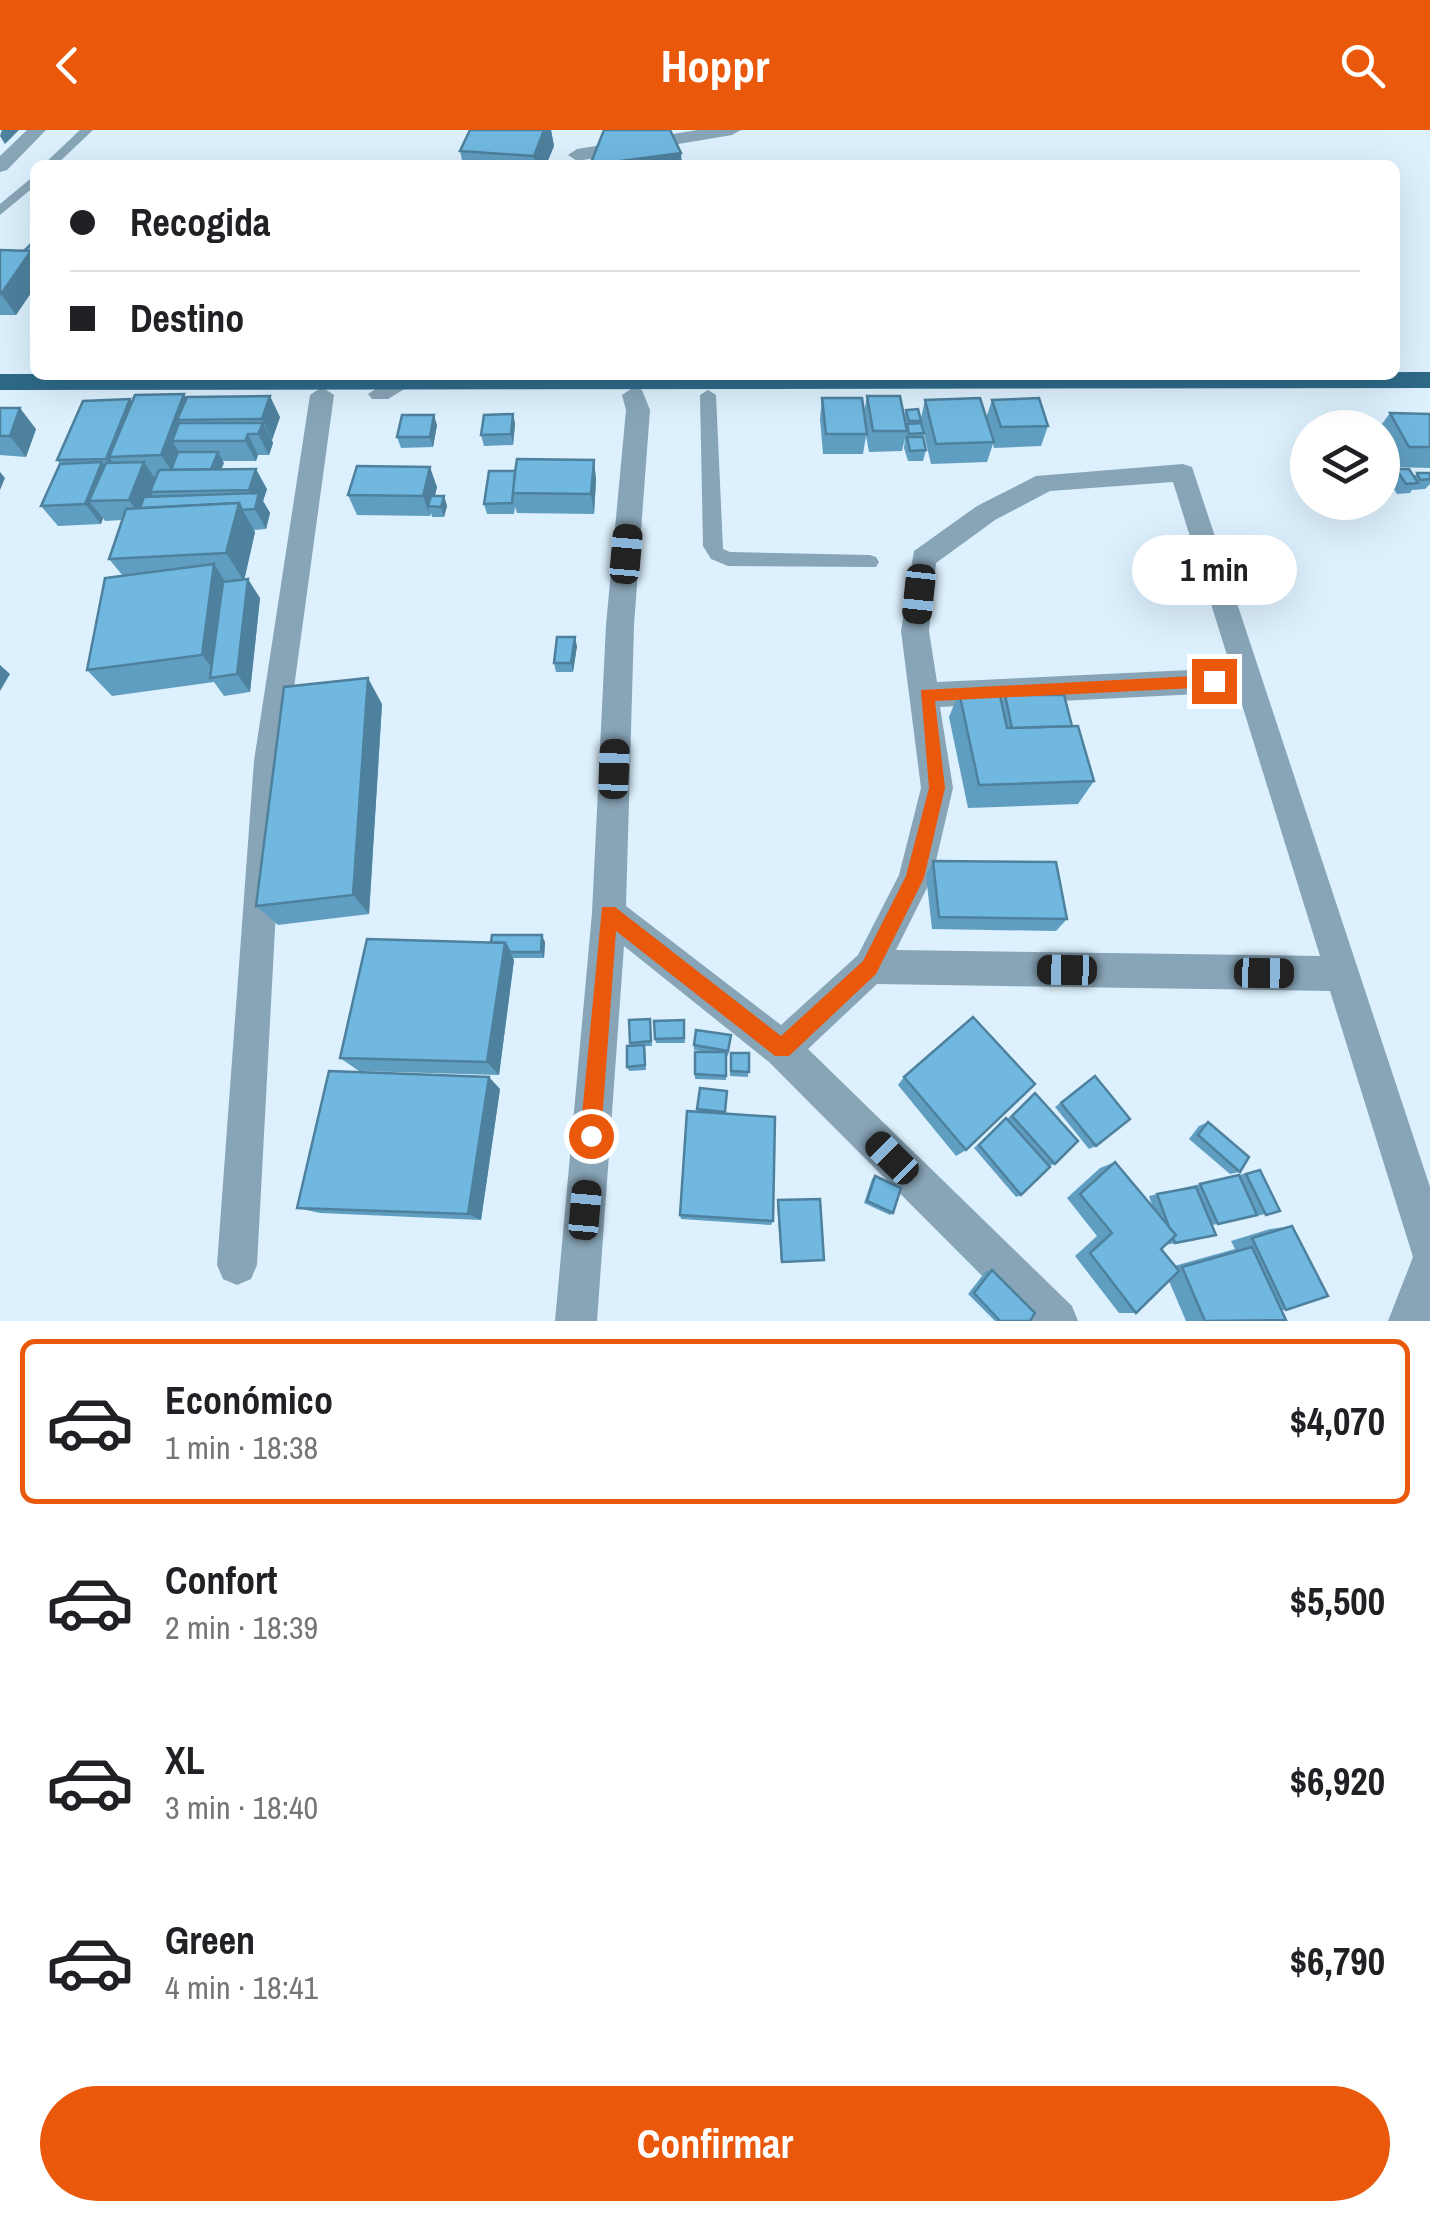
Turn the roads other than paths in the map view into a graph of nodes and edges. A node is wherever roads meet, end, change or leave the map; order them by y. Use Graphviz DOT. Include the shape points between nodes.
graph roads {
  1 [pos="37,130"];
  2 [pos="87,130"];
  3 [pos="588,130"];
  4 [pos="732,130"];
  5 [pos="55,160"];
  6 [pos="576,160"];
  7 [pos="0,166"];
  8 [pos="30,183"];
  9 [pos="0,211"];
  10 [pos="138,380"];
  11 [pos="406,380"];
  12 [pos="483,380"];
  13 [pos="1430,380"];
  14 [pos="0,382"];
  15 [pos="552,384"];
  16 [pos="380,394"];
  17 [pos="1430,394"];
  18 [pos="322,395"];
  19 [pos="634,395"];
  20 [pos="708,395"];
  21 [pos="0,399"];
  22 [pos="870,562"];
  23 [pos="1250,680"];
  24 [pos="927,695"];
  25 [pos="608,913"];
  26 [pos="870,968"];
  27 [pos="1343,974"];
  28 [pos="782,1049"];
  29 [pos="1430,1250"];
  30 [pos="237,1265"];
  31 [pos="1430,1265"];
  32 [pos="576,1321"];
  33 [pos="1057,1321"];
  34 [pos="1408,1321"];
  1 -- 7 [label="street"];
  2 -- 5 [label="lane"];
  3 -- 6 [label="street"];
  4 -- 6 [label="street"];
  8 -- 9 [label="lane"];
  10 -- 14 [label="main road"];
  11 -- 16 [label="street"];
  12 -- 15 [label="main road"];
  13 -- 15 [label="main road"];
  15 -- 16 [label="main road"];
  15 -- 19 [label="main road"];
  16 -- 18 [label="main road"];
  17 -- 20 [label="main road"];
  18 -- 21 [label="main road"];
  18 -- 30 [label="street" via="269,761"];
  19 -- 20 [label="main road"];
  19 -- 25 [label="street"];
  20 -- 22 [label="lane" via="716,554"];
  23 -- 24 [label="street"];
  23 -- 24 [label="street" via="1184,473 1106,476 1045,482 986,512 923,558 915,631"];
  23 -- 27 [label="street"];
  24 -- 26 [label="street" via="937,788 915,878"];
  25 -- 28 [label="street"];
  25 -- 32 [label="street"];
  26 -- 27 [label="street"];
  26 -- 28 [label="street"];
  27 -- 29 [label="street"];
  28 -- 33 [label="street"];
  31 -- 34 [label="street"];
}
